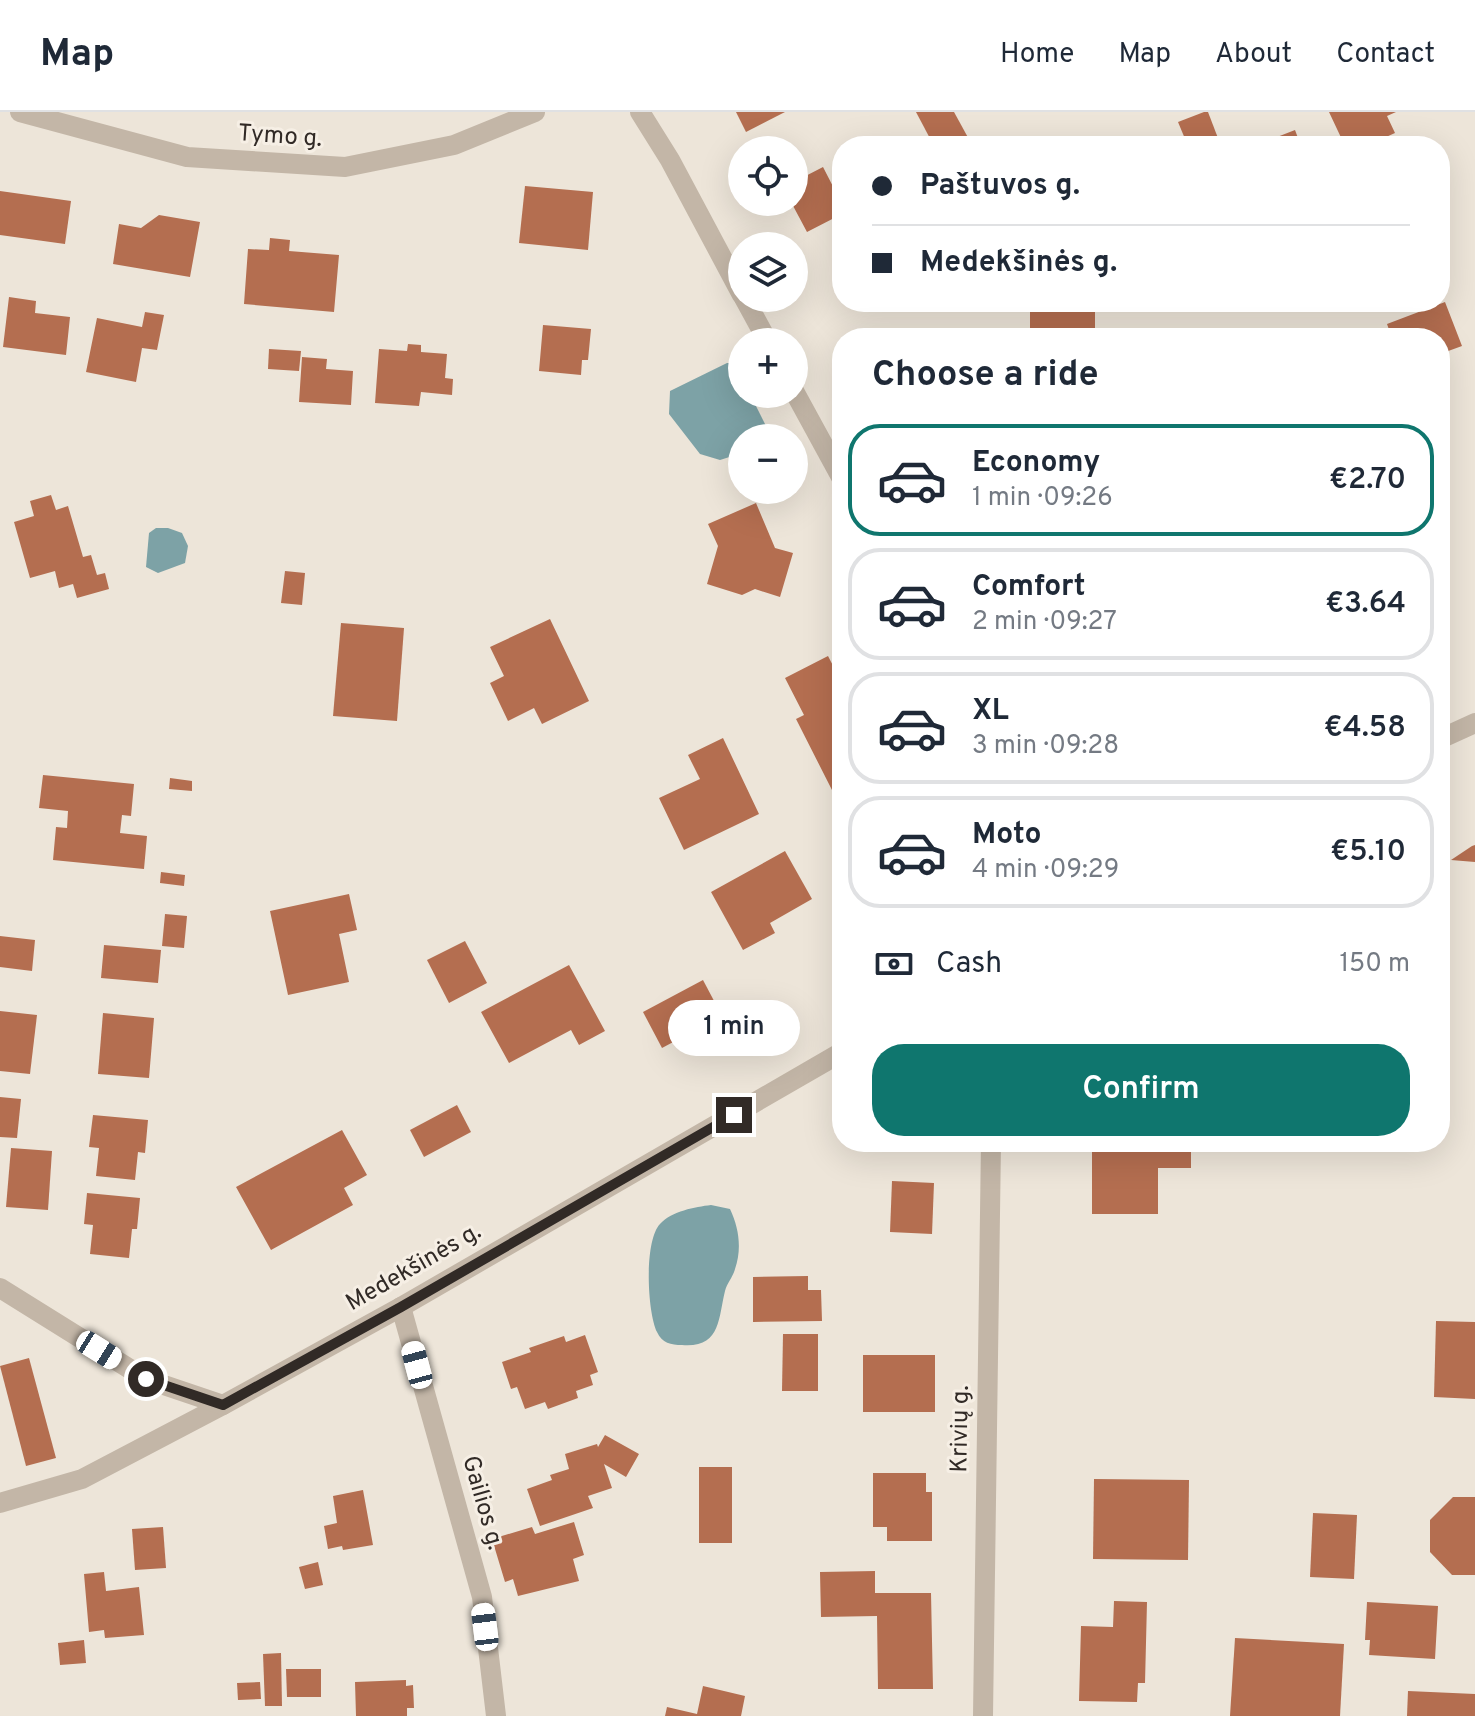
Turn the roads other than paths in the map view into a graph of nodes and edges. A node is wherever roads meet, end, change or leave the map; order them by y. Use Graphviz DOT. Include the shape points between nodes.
graph roads {
  1 [pos="20,112"];
  2 [pos="535,112"];
  3 [pos="640,112"];
  4 [pos="728,268"];
  5 [pos="803,408"];
  6 [pos="832,461"];
  7 [pos="1475,723"];
  8 [pos="1450,734"];
  9 [pos="832,1058"];
  10 [pos="991,1152"];
  11 [pos="0,1288"];
  12 [pos="401,1307"];
  13 [pos="223,1405"];
  14 [pos="0,1503"];
  15 [pos="496,1716"];
  16 [pos="983,1716"];
  1 -- 2 [label="street, Tymo g." via="187,157 345,167 454,145"];
  3 -- 4 [label="street"];
  5 -- 6 [label="street"];
  7 -- 8 [label="street"];
  9 -- 12 [label="street, Medekšinės g."];
  10 -- 16 [label="street, Krivių g."];
  11 -- 13 [label="street" via="146,1379"];
  12 -- 13 [label="street, Medekšinės g."];
  12 -- 15 [label="street, Gailios g." via="482,1597"];
  13 -- 14 [label="street, Medekšinės g." via="82,1479"];
}
